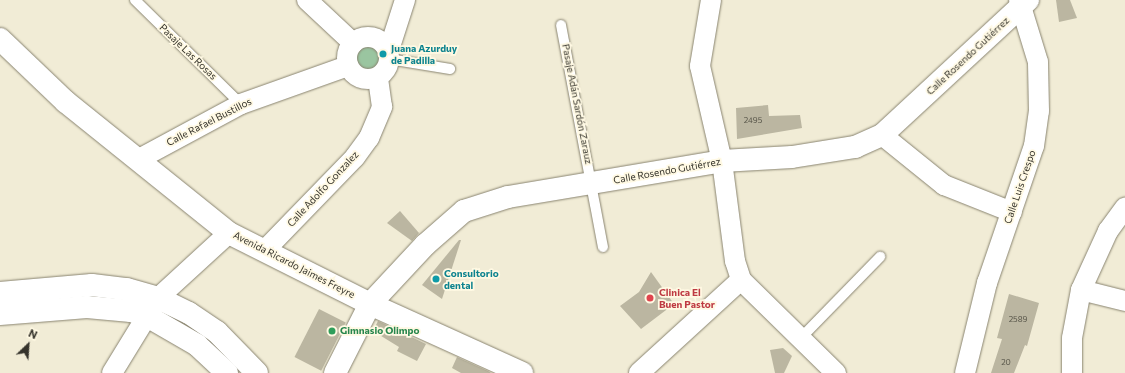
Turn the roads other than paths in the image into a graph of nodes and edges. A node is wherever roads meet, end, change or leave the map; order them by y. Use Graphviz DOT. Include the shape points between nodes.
graph roads {
  1 [pos="135,0"];
  2 [pos="307,0"];
  3 [pos="405,0"];
  4 [pos="711,0"];
  5 [pos="1022,3"];
  6 [pos="561,25"];
  7 [pos="0,39"];
  8 [pos="353,43"];
  9 [pos="389,56"];
  10 [pos="348,66"];
  11 [pos="450,69"];
  12 [pos="378,77"];
  13 [pos="241,104"];
  14 [pos="882,135"];
  15 [pos="139,158"];
  16 [pos="722,161"];
  17 [pos="592,184"];
  18 [pos="1125,208"];
  19 [pos="1012,212"];
  20 [pos="229,233"];
  21 [pos="603,247"];
  22 [pos="265,250"];
  23 [pos="880,257"];
  24 [pos="741,280"];
  25 [pos="1081,290"];
  26 [pos="0,293"];
  27 [pos="1125,301"];
  28 [pos="370,304"];
  29 [pos="152,307"];
  30 [pos="0,314"];
  31 [pos="800,340"];
  32 [pos="827,370"];
  33 [pos="112,373"];
  34 [pos="227,373"];
  35 [pos="257,373"];
  36 [pos="335,373"];
  37 [pos="522,373"];
  38 [pos="639,373"];
  39 [pos="965,373"];
  40 [pos="1072,373"];
  1 -- 13 [label="lane, Pasaje Las Rosas"];
  2 -- 8 [label="street"];
  3 -- 9 [label="street"];
  4 -- 16 [label="street" via="700,66"];
  5 -- 14 [label="street, Calle Rosendo Gutiérrez"];
  5 -- 19 [label="street, Calle Luis Crespo" via="1038,62 1039,111 1034,146"];
  6 -- 17 [label="lane, Pasaje Adán Sardón Zarauz"];
  7 -- 15 [label="street, Avenida Ricardo Jaimes Freyre" via="66,102"];
  8 -- 9 [label="street" via="370,37 382,42"];
  8 -- 10 [label="street" via="347,54"];
  9 -- 11 [label="lane"];
  9 -- 12 [label="street" via="386,70"];
  10 -- 12 [label="street" via="357,77"];
  10 -- 13 [label="street, Calle Rafael Bustillos"];
  12 -- 22 [label="street, Calle Adolfo Gonzalez" via="382,107 369,138 350,162"];
  13 -- 15 [label="street, Calle Rafael Bustillos"];
  14 -- 16 [label="street, Calle Rosendo Gutiérrez" via="836,152"];
  14 -- 19 [label="street" via="944,186"];
  15 -- 20 [label="street, Avenida Ricardo Jaimes Freyre"];
  16 -- 17 [label="street, Calle Rosendo Gutiérrez"];
  16 -- 24 [label="street" via="735,261"];
  17 -- 21 [label="lane, Pasaje Adán Sardón Zarauz"];
  17 -- 28 [label="street, Calle Rosendo Gutiérrez" via="490,200 464,211 425,245"];
  18 -- 25 [label="street" via="1108,231"];
  19 -- 39 [label="street, Calle Luis Crespo" via="987,283"];
  20 -- 22 [label="street, Avenida Ricardo Jaimes Freyre"];
  20 -- 29 [label="street"];
  22 -- 28 [label="street, Avenida Ricardo Jaimes Freyre"];
  23 -- 31 [label="lane"];
  24 -- 31 [label="street"];
  24 -- 38 [label="street"];
  25 -- 27 [label="street"];
  25 -- 40 [label="street" via="1072,338"];
  26 -- 29 [label="street" via="92,286 127,289"];
  28 -- 36 [label="street, Calle Rosendo Gutiérrez"];
  28 -- 37 [label="street, Avenida Ricardo Jaimes Freyre"];
  29 -- 30 [label="street"];
  29 -- 33 [label="street"];
  29 -- 34 [label="street"];
  29 -- 35 [label="street" via="189,313 217,332"];
  31 -- 32 [label="street"];
}
